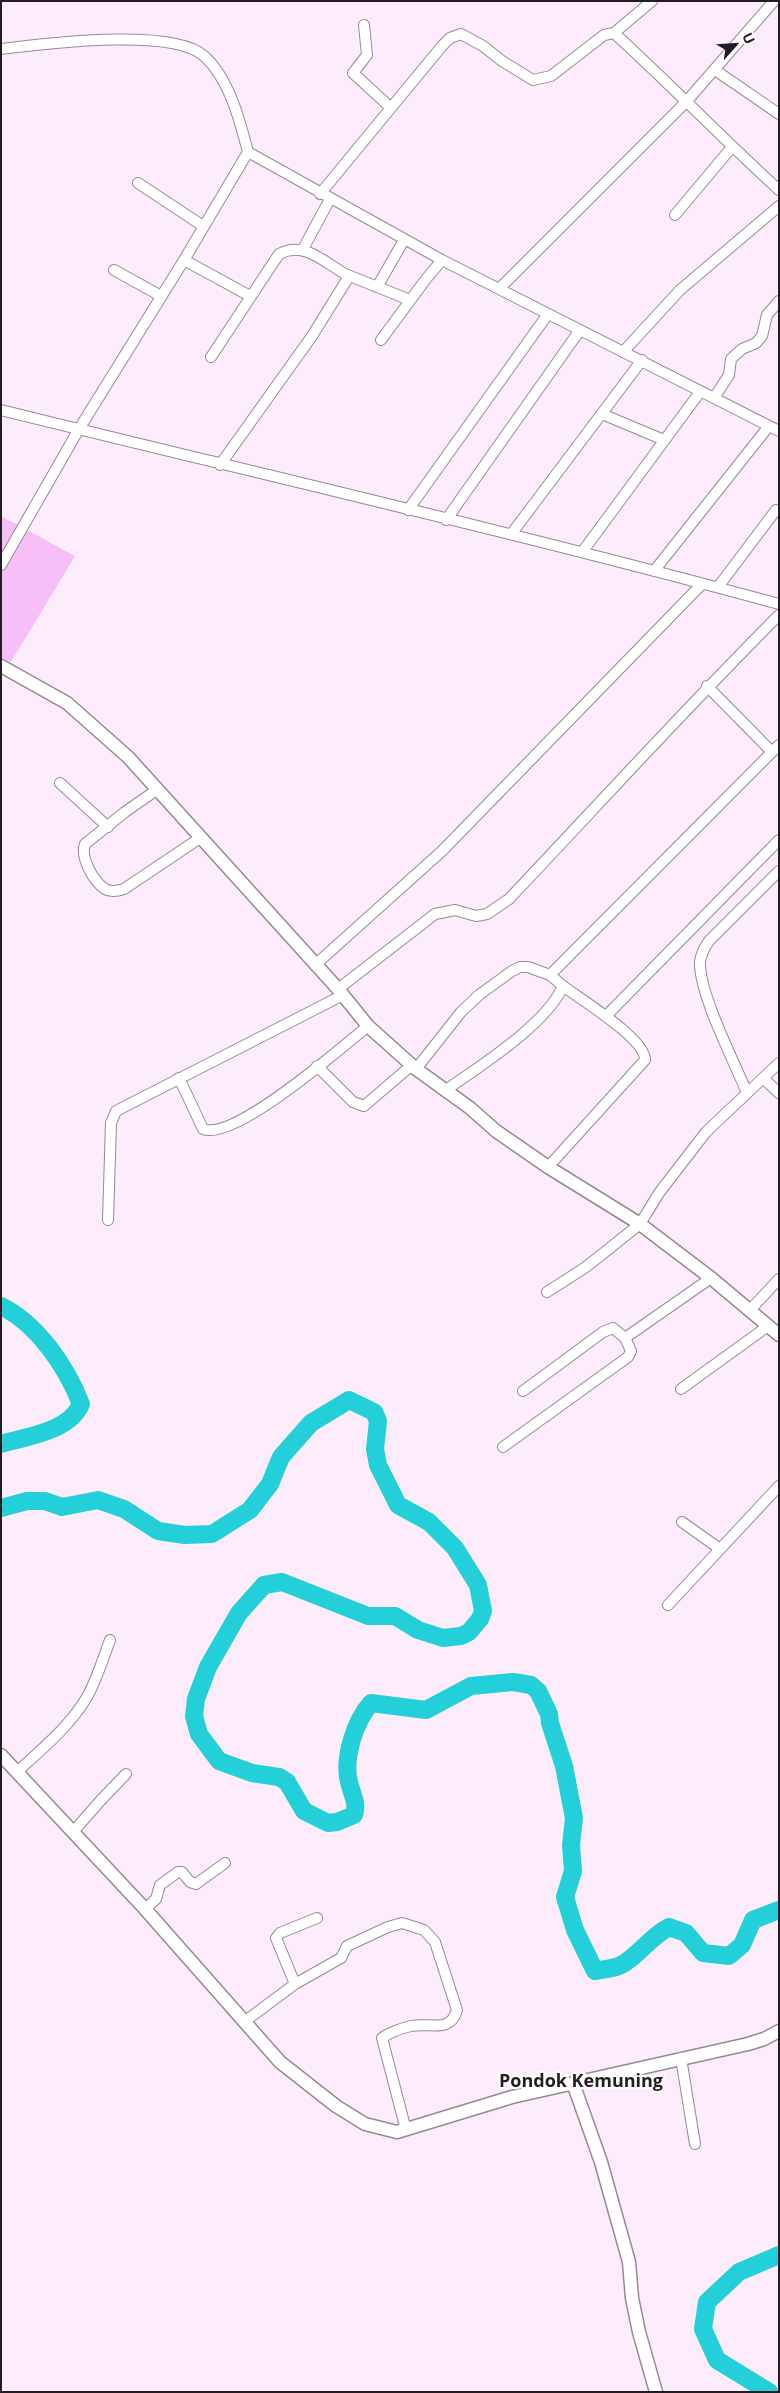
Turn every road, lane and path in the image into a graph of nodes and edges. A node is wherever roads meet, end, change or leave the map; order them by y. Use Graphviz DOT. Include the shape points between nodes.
graph roads {
  1 [pos="652,1"];
  2 [pos="774,1"];
  3 [pos="364,25"];
  4 [pos="614,33"];
  5 [pos="1,49"];
  6 [pos="715,70"];
  7 [pos="686,102"];
  8 [pos="390,107"];
  9 [pos="779,114"];
  10 [pos="732,148"];
  11 [pos="248,152"];
  12 [pos="138,182"];
  13 [pos="779,190"];
  14 [pos="320,194"];
  15 [pos="330,200"];
  16 [pos="779,206"];
  17 [pos="675,215"];
  18 [pos="203,226"];
  19 [pos="404,240"];
  20 [pos="303,249"];
  21 [pos="184,260"];
  22 [pos="442,260"];
  23 [pos="114,270"];
  24 [pos="345,274"];
  25 [pos="377,287"];
  26 [pos="500,288"];
  27 [pos="161,296"];
  28 [pos="250,296"];
  29 [pos="410,300"];
  30 [pos="779,301"];
  31 [pos="548,314"];
  32 [pos="580,330"];
  33 [pos="381,340"];
  34 [pos="623,352"];
  35 [pos="211,358"];
  36 [pos="642,360"];
  37 [pos="700,392"];
  38 [pos="714,398"];
  39 [pos="1,410"];
  40 [pos="602,414"];
  41 [pos="79,429"];
  42 [pos="774,429"];
  43 [pos="664,440"];
  44 [pos="220,465"];
  45 [pos="408,510"];
  46 [pos="776,510"];
  47 [pos="446,520"];
  48 [pos="512,534"];
  49 [pos="583,551"];
  50 [pos="1,564"];
  51 [pos="654,571"];
  52 [pos="702,584"];
  53 [pos="718,587"];
  54 [pos="779,604"];
  55 [pos="779,615"];
  56 [pos="1,666"];
  57 [pos="707,686"];
  58 [pos="775,749"];
  59 [pos="60,782"];
  60 [pos="158,789"];
  61 [pos="108,827"];
  62 [pos="200,838"];
  63 [pos="779,840"];
  64 [pos="779,871"];
  65 [pos="316,965"];
  66 [pos="550,975"];
  67 [pos="562,986"];
  68 [pos="340,992"];
  69 [pos="606,1016"];
  70 [pos="368,1026"];
  71 [pos="779,1063"];
  72 [pos="317,1066"];
  73 [pos="414,1067"];
  74 [pos="180,1078"];
  75 [pos="764,1079"];
  76 [pos="446,1090"];
  77 [pos="748,1093"];
  78 [pos="779,1093"];
  79 [pos="548,1167"];
  80 [pos="108,1220"];
  81 [pos="640,1224"];
  82 [pos="710,1278"];
  83 [pos="779,1279"];
  84 [pos="546,1292"];
  85 [pos="750,1310"];
  86 [pos="768,1326"];
  87 [pos="779,1335"];
  88 [pos="625,1338"];
  89 [pos="681,1389"];
  90 [pos="523,1391"];
  91 [pos="502,1447"];
  92 [pos="779,1486"];
  93 [pos="682,1522"];
  94 [pos="720,1549"];
  95 [pos="668,1605"];
  96 [pos="110,1640"];
  97 [pos="1,1755"];
  98 [pos="18,1771"];
  99 [pos="126,1774"];
  100 [pos="73,1832"];
  101 [pos="225,1863"];
  102 [pos="145,1909"];
  103 [pos="317,1918"];
  104 [pos="295,1984"];
  105 [pos="244,2022"];
  106 [pos="779,2031"];
  107 [pos="681,2058"];
  108 [pos="573,2083"];
  109 [pos="406,2130"];
  110 [pos="696,2144"];
  111 [pos="656,2392"];
  1 -- 4 [label="street"];
  2 -- 6 [label="street"];
  3 -- 8 [label="street" via="367,55 353,73"];
  4 -- 7 [label="street"];
  4 -- 8 [label="street" via="604,35 552,76 542,80 533,80 461,34 442,46"];
  5 -- 11 [label="street" via="74,41 161,41 202,54 216,68 228,93"];
  6 -- 7 [label="street"];
  6 -- 9 [label="street"];
  7 -- 10 [label="street"];
  7 -- 26 [label="street"];
  8 -- 14 [label="street"];
  10 -- 13 [label="street"];
  10 -- 17 [label="street"];
  11 -- 14 [label="street"];
  11 -- 18 [label="street"];
  12 -- 18 [label="street"];
  14 -- 15 [label="street"];
  15 -- 19 [label="street"];
  15 -- 20 [label="street"];
  16 -- 34 [label="street" via="680,290"];
  18 -- 21 [label="street"];
  19 -- 22 [label="street"];
  19 -- 25 [label="street"];
  20 -- 24 [label="street"];
  20 -- 28 [label="street" via="279,254"];
  21 -- 27 [label="street"];
  21 -- 28 [label="street"];
  22 -- 26 [label="street"];
  22 -- 29 [label="street"];
  23 -- 27 [label="street"];
  24 -- 25 [label="street"];
  24 -- 44 [label="street" via="347,283"];
  25 -- 29 [label="street"];
  26 -- 31 [label="street"];
  27 -- 41 [label="street"];
  28 -- 35 [label="street"];
  29 -- 33 [label="street"];
  30 -- 38 [label="street" via="767,315 762,336 731,359 729,375"];
  31 -- 32 [label="street"];
  31 -- 45 [label="street"];
  32 -- 34 [label="street"];
  32 -- 47 [label="street"];
  34 -- 36 [label="street"];
  36 -- 37 [label="street"];
  36 -- 40 [label="street"];
  37 -- 38 [label="street"];
  37 -- 43 [label="street"];
  38 -- 42 [label="street"];
  39 -- 41 [label="street"];
  40 -- 43 [label="street"];
  40 -- 48 [label="street"];
  41 -- 44 [label="street"];
  41 -- 50 [label="street"];
  42 -- 51 [label="street"];
  43 -- 49 [label="street"];
  44 -- 45 [label="street"];
  45 -- 47 [label="street"];
  46 -- 53 [label="street"];
  47 -- 48 [label="street"];
  48 -- 49 [label="street"];
  49 -- 51 [label="street"];
  51 -- 52 [label="street"];
  52 -- 53 [label="street"];
  52 -- 65 [label="street" via="442,851"];
  53 -- 54 [label="street"];
  55 -- 57 [label="street"];
  56 -- 60 [label="street" via="67,703 128,757"];
  57 -- 58 [label="street"];
  57 -- 68 [label="street" via="510,899 487,914 476,916 455,910 435,914"];
  58 -- 66 [label="street"];
  59 -- 61 [label="street"];
  60 -- 61 [label="street" via="142,798"];
  60 -- 62 [label="street"];
  61 -- 62 [label="street" via="85,844 82,850 89,868 105,890 124,889"];
  62 -- 65 [label="street"];
  63 -- 69 [label="street"];
  64 -- 77 [label="street" via="709,940 700,961 702,985"];
  65 -- 68 [label="street"];
  66 -- 67 [label="street"];
  66 -- 73 [label="street" via="520,966 512,971 461,1012"];
  67 -- 69 [label="street"];
  67 -- 76 [label="street" via="558,997 529,1027"];
  68 -- 70 [label="street"];
  68 -- 74 [label="street"];
  69 -- 79 [label="street" via="640,1044 646,1053 645,1060"];
  70 -- 72 [label="street"];
  70 -- 73 [label="street"];
  71 -- 75 [label="street"];
  72 -- 73 [label="street" via="353,1102 364,1106"];
  72 -- 74 [label="street" via="268,1105 212,1131 203,1129"];
  73 -- 76 [label="street"];
  74 -- 80 [label="street" via="120,1108 113,1116"];
  75 -- 77 [label="street"];
  75 -- 78 [label="street"];
  76 -- 79 [label="street" via="496,1131"];
  77 -- 81 [label="street" via="687,1155"];
  79 -- 81 [label="street"];
  81 -- 82 [label="street"];
  81 -- 84 [label="street" via="586,1267"];
  82 -- 85 [label="street"];
  82 -- 88 [label="street"];
  83 -- 85 [label="street"];
  85 -- 86 [label="street"];
  86 -- 87 [label="street"];
  86 -- 89 [label="street"];
  88 -- 90 [label="street" via="613,1328 603,1332"];
  88 -- 91 [label="street" via="631,1351 628,1357"];
  92 -- 94 [label="street"];
  93 -- 94 [label="street"];
  94 -- 95 [label="street"];
  96 -- 98 [label="street" via="86,1698 60,1731"];
  97 -- 98 [label="street"];
  98 -- 100 [label="street"];
  99 -- 100 [label="street"];
  100 -- 102 [label="street"];
  101 -- 102 [label="street" via="196,1884 178,1872 160,1885 156,1900"];
  102 -- 105 [label="street"];
  103 -- 104 [label="street" via="276,1936"];
  104 -- 105 [label="street"];
  104 -- 109 [label="street" via="341,1958 347,1946 393,1925 411,1925 424,1930 432,1938 457,2006 455,2016 445,2026 410,2026 382,2039"];
  105 -- 109 [label="street" via="280,2062 336,2106 364,2124 392,2132"];
  106 -- 107 [label="street" via="756,2042"];
  107 -- 108 [label="street"];
  107 -- 110 [label="street"];
  108 -- 109 [label="street" via="512,2097"];
  108 -- 111 [label="street" via="601,2162 629,2262 639,2332"];
}
